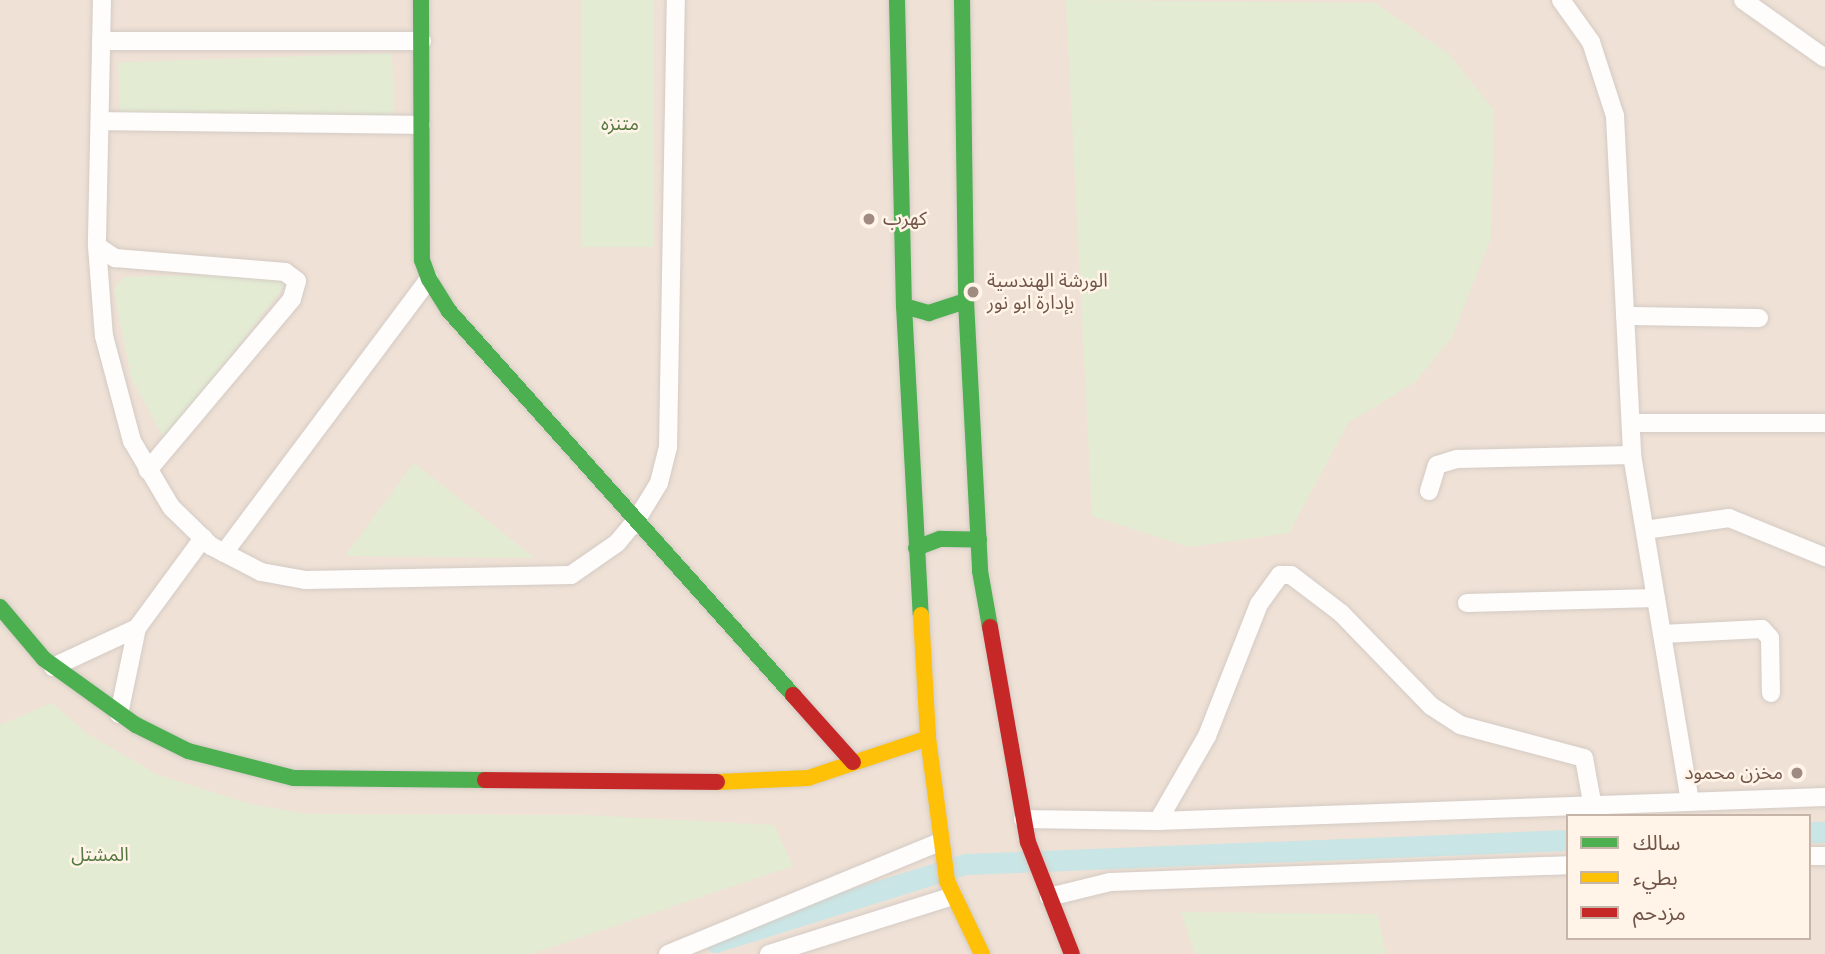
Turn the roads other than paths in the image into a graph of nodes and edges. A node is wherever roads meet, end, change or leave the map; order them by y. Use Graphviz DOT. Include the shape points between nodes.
graph roads {
  1 [pos="102,0"];
  2 [pos="421,0"];
  3 [pos="676,0"];
  4 [pos="897,0"];
  5 [pos="962,0"];
  6 [pos="1561,0"];
  7 [pos="1742,0"];
  8 [pos="101,41"];
  9 [pos="422,41"];
  10 [pos="1825,58"];
  11 [pos="100,121"];
  12 [pos="421,125"];
  13 [pos="97,246"];
  14 [pos="429,279"];
  15 [pos="966,301"];
  16 [pos="904,306"];
  17 [pos="1625,316"];
  18 [pos="1759,318"];
  19 [pos="1825,423"];
  20 [pos="1631,424"];
  21 [pos="1632,455"];
  22 [pos="148,470"];
  23 [pos="1429,491"];
  24 [pos="637,519"];
  25 [pos="1645,530"];
  26 [pos="203,538"];
  27 [pos="979,540"];
  28 [pos="916,548"];
  29 [pos="224,553"];
  30 [pos="1825,557"];
  31 [pos="1656,598"];
  32 [pos="1467,603"];
  33 [pos="0,607"];
  34 [pos="137,628"];
  35 [pos="1662,634"];
  36 [pos="53,667"];
  37 [pos="1771,693"];
  38 [pos="119,714"];
  39 [pos="929,738"];
  40 [pos="853,762"];
  41 [pos="1689,797"];
  42 [pos="1825,797"];
  43 [pos="1592,802"];
  44 [pos="1023,819"];
  45 [pos="1158,821"];
  46 [pos="940,846"];
  47 [pos="1566,865"];
  48 [pos="950,888"];
  49 [pos="1049,897"];
  50 [pos="668,954"];
  51 [pos="769,954"];
  52 [pos="982,954"];
  53 [pos="1072,954"];
  1 -- 8 [label="street"];
  2 -- 9 [label="main road"];
  3 -- 24 [label="street" via="668,447 659,483"];
  4 -- 16 [label="main road"];
  5 -- 15 [label="main road"];
  6 -- 17 [label="street" via="1591,42 1615,116"];
  7 -- 10 [label="street"];
  8 -- 9 [label="street"];
  8 -- 11 [label="street"];
  9 -- 12 [label="main road"];
  11 -- 12 [label="street"];
  11 -- 13 [label="street"];
  12 -- 14 [label="main road" via="422,260"];
  13 -- 22 [label="street" via="104,336 132,441"];
  13 -- 22 [label="street" via="115,258 285,272 297,281 292,299"];
  14 -- 24 [label="main road" via="449,311"];
  14 -- 29 [label="street"];
  15 -- 16 [label="main road" via="929,313"];
  15 -- 27 [label="main road"];
  16 -- 28 [label="main road"];
  17 -- 18 [label="street"];
  17 -- 20 [label="street"];
  19 -- 20 [label="street"];
  20 -- 21 [label="street"];
  21 -- 23 [label="street" via="1457,459 1437,466"];
  21 -- 25 [label="street"];
  22 -- 26 [label="street" via="171,507"];
  24 -- 29 [label="street" via="588,567 544,580 306,580 261,572"];
  24 -- 40 [label="main road"];
  25 -- 30 [label="street" via="1729,518"];
  25 -- 31 [label="street"];
  26 -- 29 [label="street"];
  26 -- 34 [label="street"];
  27 -- 28 [label="main road" via="940,539"];
  27 -- 44 [label="main road" via="998,700"];
  28 -- 39 [label="main road"];
  31 -- 32 [label="street"];
  31 -- 35 [label="street"];
  33 -- 36 [label="main road"];
  34 -- 36 [label="street"];
  34 -- 38 [label="street"];
  35 -- 37 [label="street" via="1762,629 1770,638"];
  35 -- 41 [label="street"];
  36 -- 38 [label="main road"];
  38 -- 40 [label="main road" via="188,751 294,778 772,783 808,778"];
  39 -- 40 [label="main road"];
  39 -- 46 [label="main road"];
  41 -- 42 [label="street"];
  41 -- 43 [label="street"];
  43 -- 45 [label="street"];
  43 -- 45 [label="street" via="1584,758 1460,725 1431,706 1341,613 1291,575 1280,575 1259,604 1207,736"];
  44 -- 45 [label="street"];
  44 -- 49 [label="main road"];
  46 -- 48 [label="main road"];
  46 -- 50 [label="street"];
  47 -- 49 [label="street" via="1110,882"];
  48 -- 51 [label="street"];
  48 -- 52 [label="main road"];
  49 -- 53 [label="main road"];
}
